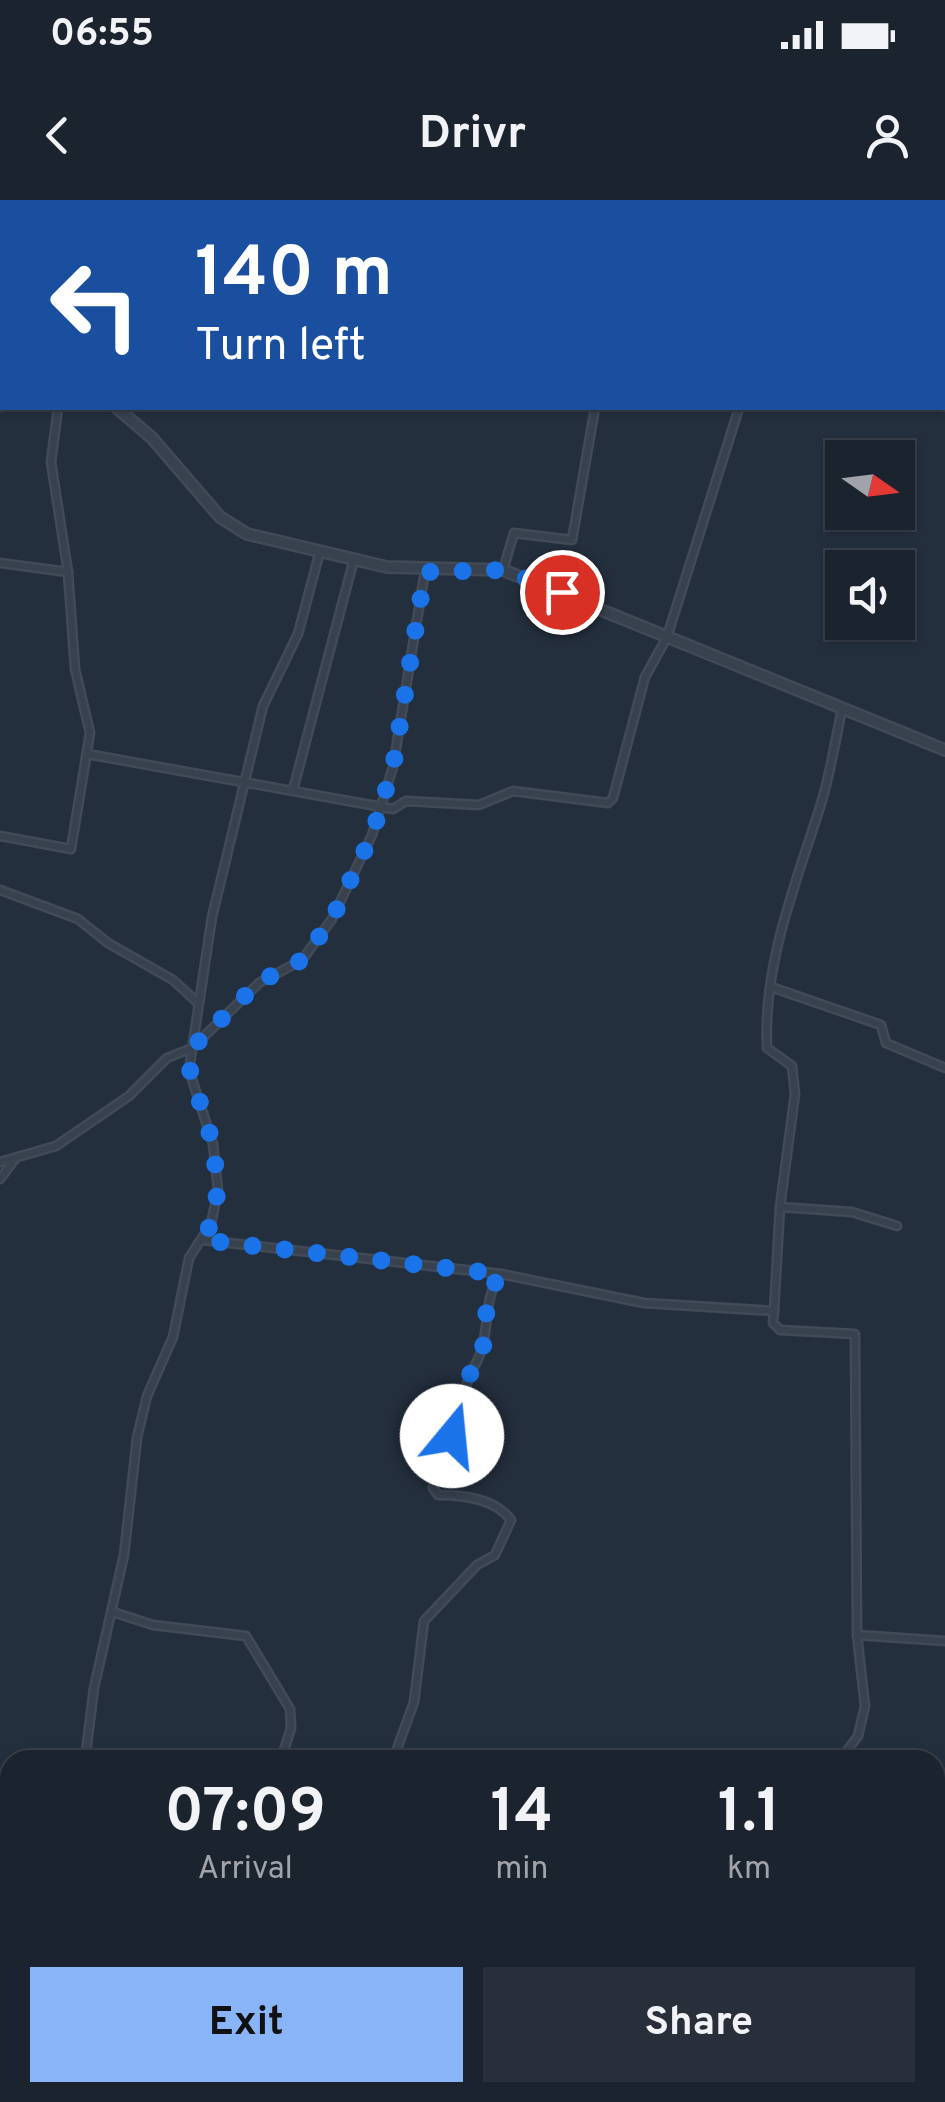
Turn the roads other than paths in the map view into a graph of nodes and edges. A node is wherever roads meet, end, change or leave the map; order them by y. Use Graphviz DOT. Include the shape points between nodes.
graph roads {
  1 [pos="58,410"];
  2 [pos="119,410"];
  3 [pos="595,410"];
  4 [pos="737,410"];
  5 [pos="320,551"];
  6 [pos="354,559"];
  7 [pos="0,564"];
  8 [pos="503,570"];
  9 [pos="68,572"];
  10 [pos="425,572"];
  11 [pos="667,637"];
  12 [pos="842,709"];
  13 [pos="945,750"];
  14 [pos="88,754"];
  15 [pos="244,779"];
  16 [pos="294,790"];
  17 [pos="378,805"];
  18 [pos="0,836"];
  19 [pos="0,890"];
  20 [pos="771,987"];
  21 [pos="198,1002"];
  22 [pos="192,1048"];
  23 [pos="945,1068"];
  24 [pos="16,1158"];
  25 [pos="0,1162"];
  26 [pos="0,1178"];
  27 [pos="780,1207"];
  28 [pos="897,1226"];
  29 [pos="202,1240"];
  30 [pos="500,1274"];
  31 [pos="774,1311"];
  32 [pos="113,1612"];
  33 [pos="857,1635"];
  34 [pos="945,1641"];
  35 [pos="85,1750"];
  36 [pos="284,1750"];
  37 [pos="396,1750"];
  38 [pos="848,1750"];
  1 -- 9 [label="street" via="51,462"];
  2 -- 5 [label="street" via="220,517 247,534"];
  3 -- 8 [label="street" via="572,540 514,533"];
  4 -- 11 [label="street"];
  5 -- 6 [label="street"];
  5 -- 15 [label="street" via="298,634 264,706"];
  6 -- 10 [label="street"];
  6 -- 16 [label="street"];
  7 -- 9 [label="street"];
  8 -- 10 [label="street"];
  8 -- 11 [label="street"];
  9 -- 14 [label="street"];
  10 -- 17 [label="street" via="393,767"];
  11 -- 12 [label="street"];
  11 -- 17 [label="street" via="645,677 608,804 514,790 479,805"];
  12 -- 13 [label="street"];
  12 -- 20 [label="street" via="820,806 790,889"];
  14 -- 15 [label="street"];
  14 -- 18 [label="street" via="71,849"];
  15 -- 16 [label="street"];
  15 -- 21 [label="street"];
  16 -- 17 [label="street"];
  17 -- 22 [label="street" via="372,835 332,919 302,960 259,982"];
  19 -- 21 [label="street" via="78,919"];
  20 -- 23 [label="street" via="881,1025 886,1044"];
  20 -- 27 [label="street" via="767,1048 792,1066 795,1094"];
  21 -- 22 [label="street"];
  22 -- 24 [label="street" via="167,1058 129,1096 56,1146"];
  22 -- 29 [label="street" via="190,1070 213,1144 218,1190"];
  24 -- 25 [label="street"];
  24 -- 26 [label="street"];
  27 -- 28 [label="street" via="852,1212"];
  27 -- 31 [label="street"];
  29 -- 30 [label="street"];
  29 -- 32 [label="street" via="189,1258 173,1337 136,1438"];
  30 -- 31 [label="street" via="644,1303"];
  30 -- 37 [label="street" via="488,1296 482,1358 471,1371 432,1488 480,1500 511,1520 495,1556 477,1565 424,1621 414,1702"];
  31 -- 33 [label="street" via="780,1330 855,1334"];
  32 -- 35 [label="street"];
  32 -- 36 [label="street" via="153,1625 246,1636 290,1709"];
  33 -- 34 [label="street"];
  33 -- 38 [label="street" via="864,1706"];
}
